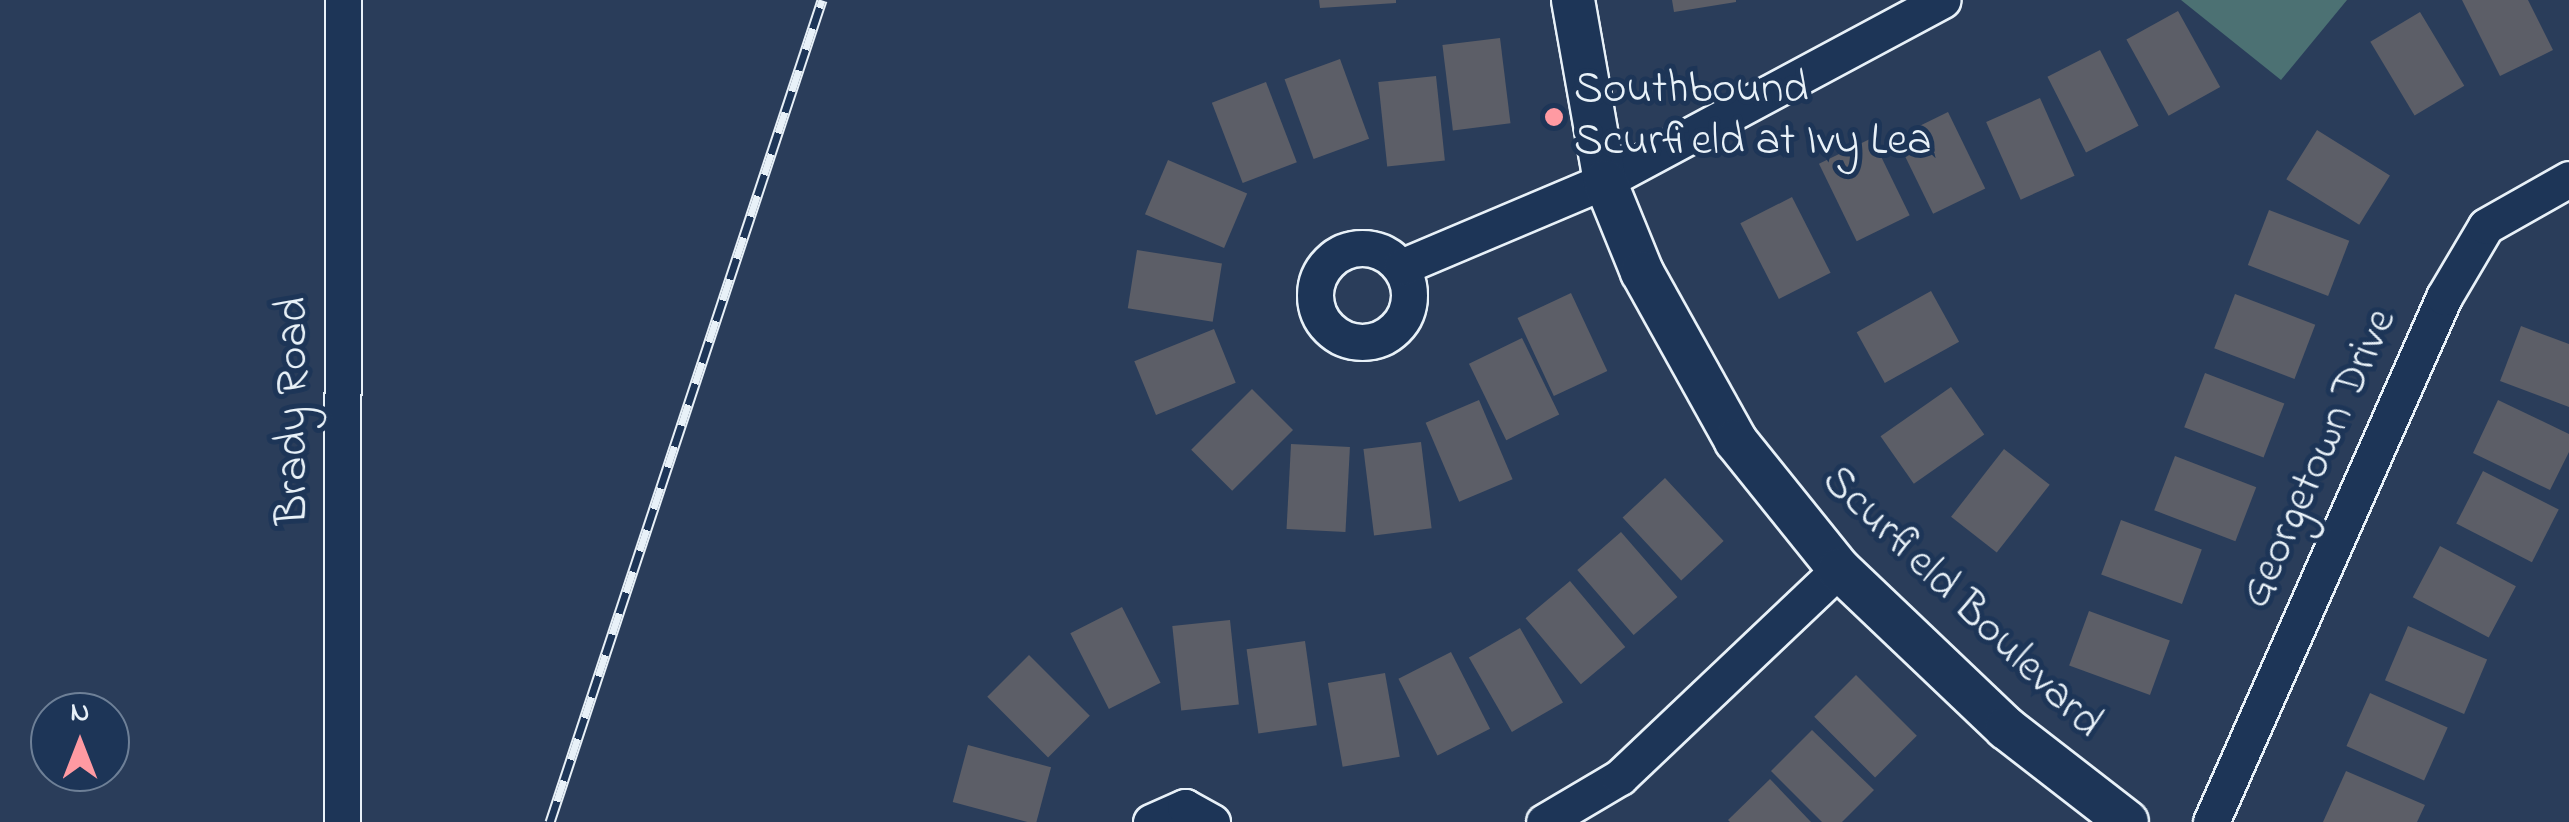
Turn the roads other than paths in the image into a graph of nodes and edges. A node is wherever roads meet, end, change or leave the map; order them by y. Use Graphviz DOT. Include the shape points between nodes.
graph roads {
  1 [pos="342,0"];
  2 [pos="1572,0"];
  3 [pos="1942,0"];
  4 [pos="2569,180"];
  5 [pos="1605,181"];
  6 [pos="1401,267"];
  7 [pos="1839,568"];
  8 [pos="342,822"];
  9 [pos="1150,822"];
  10 [pos="1212,822"];
  11 [pos="1544,822"];
  12 [pos="2127,822"];
  13 [pos="2211,822"];
  1 -- 8 [label="street, Brady Road"];
  2 -- 5 [label="street, Scurfield Boulevard"];
  3 -- 5 [label="street"];
  4 -- 13 [label="street, Georgetown Drive" via="2486,226 2444,297"];
  5 -- 6 [label="street"];
  5 -- 7 [label="street, Scurfield Boulevard" via="1642,272 1736,440"];
  7 -- 11 [label="street" via="1620,777"];
  7 -- 12 [label="street, Scurfield Boulevard" via="2006,728"];
  9 -- 10 [label="street" via="1185,807"];
}
